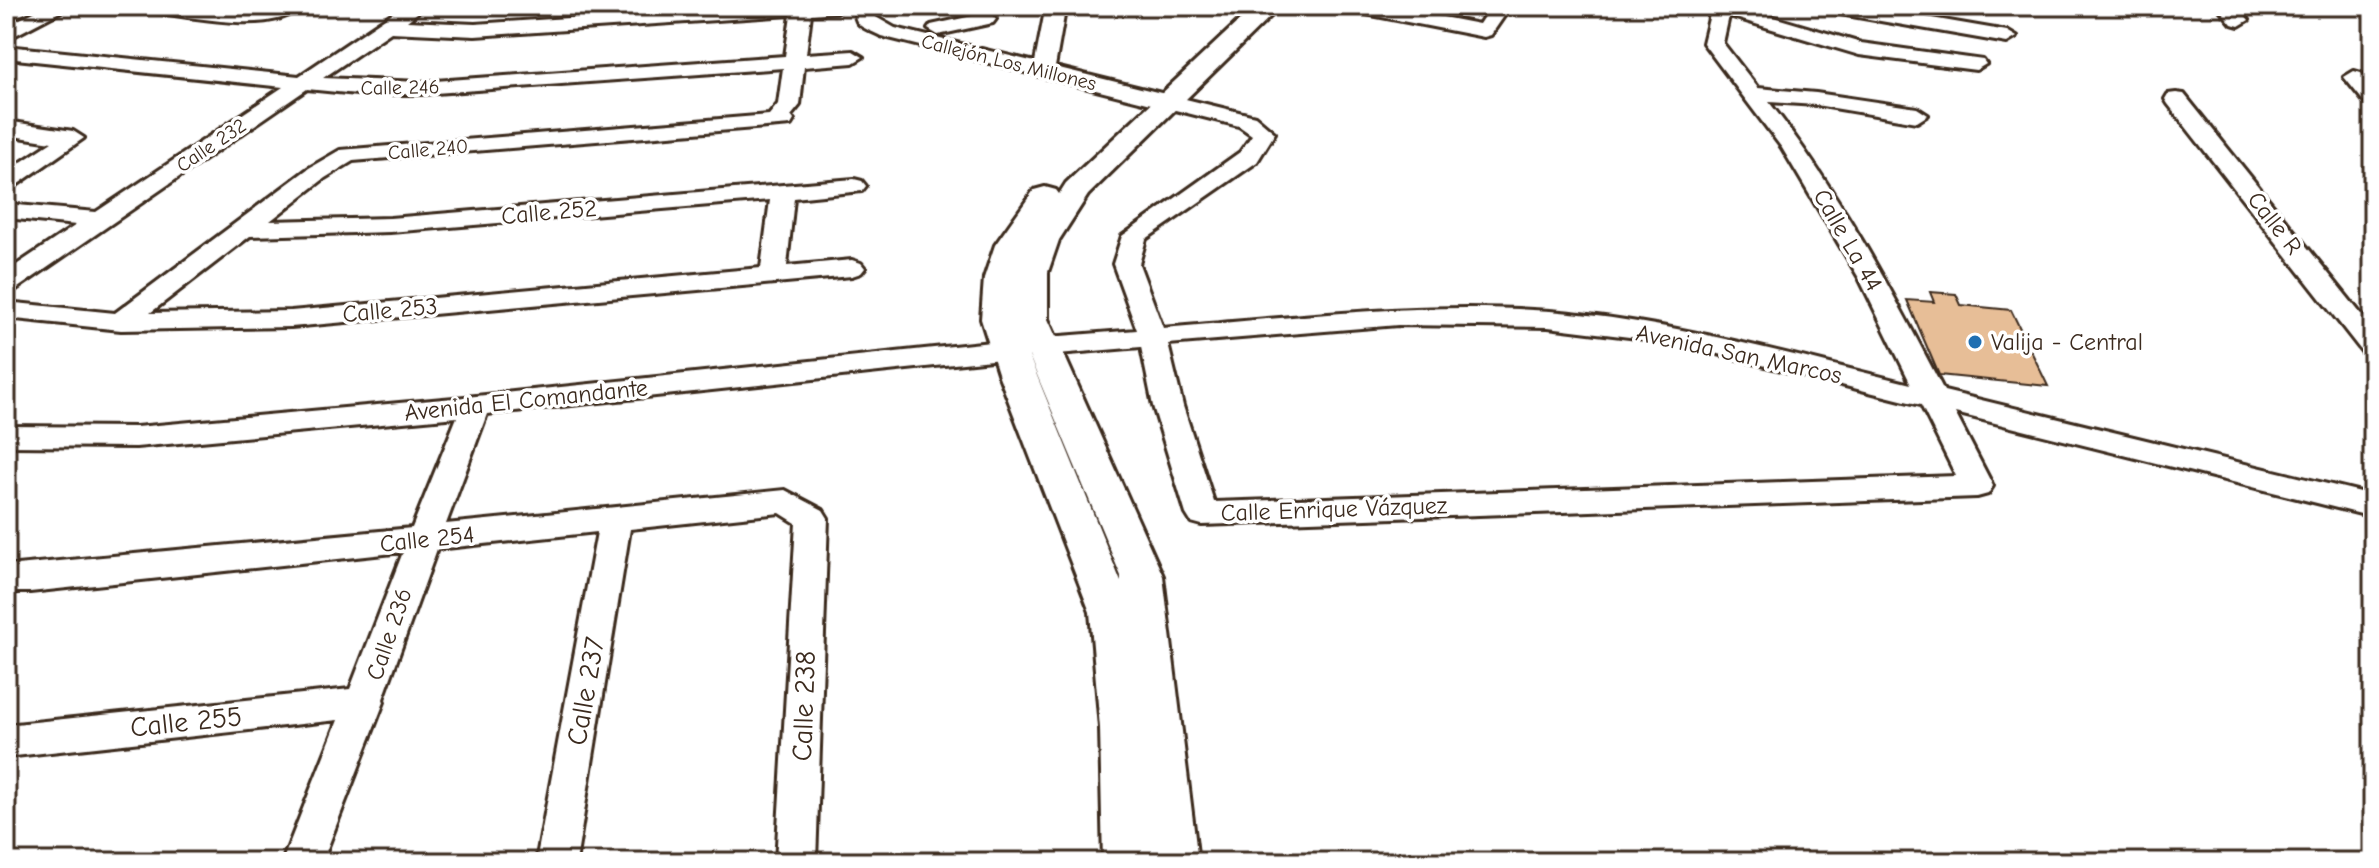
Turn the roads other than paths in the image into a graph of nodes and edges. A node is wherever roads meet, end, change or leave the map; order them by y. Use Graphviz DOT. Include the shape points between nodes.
graph roads {
  1 [pos="61,6"];
  2 [pos="416,6"];
  3 [pos="837,6"];
  4 [pos="865,6"];
  5 [pos="1243,6"];
  6 [pos="1269,6"];
  7 [pos="1356,6"];
  8 [pos="1501,6"];
  9 [pos="1829,6"];
  10 [pos="166,7"];
  11 [pos="802,7"];
  12 [pos="937,7"];
  13 [pos="1722,7"];
  14 [pos="284,10"];
  15 [pos="1054,16"];
  16 [pos="986,19"];
  17 [pos="387,26"];
  18 [pos="6,34"];
  19 [pos="932,35"];
  20 [pos="2007,37"];
  21 [pos="6,52"];
  22 [pos="853,57"];
  23 [pos="795,59"];
  24 [pos="1976,64"];
  25 [pos="1044,70"];
  26 [pos="2354,77"];
  27 [pos="305,81"];
  28 [pos="1755,94"];
  29 [pos="2373,98"];
  30 [pos="1158,99"];
  31 [pos="2176,99"];
  32 [pos="1917,115"];
  33 [pos="6,128"];
  34 [pos="6,182"];
  35 [pos="854,186"];
  36 [pos="783,193"];
  37 [pos="6,211"];
  38 [pos="101,220"];
  39 [pos="244,229"];
  40 [pos="852,268"];
  41 [pos="773,276"];
  42 [pos="6,284"];
  43 [pos="6,310"];
  44 [pos="121,322"];
  45 [pos="1153,337"];
  46 [pos="1027,347"];
  47 [pos="2373,347"];
  48 [pos="1930,398"];
  49 [pos="476,406"];
  50 [pos="6,436"];
  51 [pos="1977,486"];
  52 [pos="2373,506"];
  53 [pos="615,519"];
  54 [pos="422,539"];
  55 [pos="809,550"];
  56 [pos="6,579"];
  57 [pos="366,702"];
  58 [pos="6,741"];
  59 [pos="302,862"];
  60 [pos="556,862"];
  61 [pos="796,862"];
  62 [pos="1129,862"];
  63 [pos="1172,862"];
  1 -- 18 [label="street"];
  2 -- 17 [label="street, Calle 232"];
  3 -- 11 [label="street"];
  4 -- 19 [label="street, Callejón Los Millones" via="864,19 888,32"];
  5 -- 30 [label="main road"];
  6 -- 30 [label="main road"];
  7 -- 8 [label="street" via="1484,31"];
  9 -- 20 [label="street"];
  10 -- 14 [label="street" via="259,17"];
  11 -- 17 [label="street" via="475,30"];
  11 -- 23 [label="street"];
  12 -- 19 [label="street"];
  13 -- 24 [label="street" via="1859,49"];
  13 -- 28 [label="street, Calle La 44" via="1713,43"];
  15 -- 25 [label="street"];
  16 -- 19 [label="street"];
  17 -- 27 [label="street, Calle 232"];
  19 -- 25 [label="street, Callejón Los Millones"];
  21 -- 27 [label="street, Calle 246"];
  22 -- 23 [label="street, Calle 246"];
  23 -- 27 [label="street, Calle 246" via="421,88"];
  23 -- 39 [label="street, Calle 240" via="789,105 778,117 783,120 348,155"];
  25 -- 30 [label="street, Callejón Los Millones"];
  26 -- 29 [label="street"];
  27 -- 38 [label="street, Calle 232"];
  28 -- 32 [label="street"];
  28 -- 48 [label="street, Calle La 44" via="1872,278"];
  30 -- 45 [label="street, Calle Enrique Vázquez" via="1247,121 1264,133 1249,157 1134,236 1126,264"];
  30 -- 46 [label="main road" via="1077,189 1043,240 1032,272"];
  31 -- 47 [label="street, Calle R"];
  33 -- 34 [label="street" via="73,138"];
  35 -- 36 [label="street, Calle 252"];
  36 -- 39 [label="street, Calle 252" via="390,225"];
  36 -- 41 [label="street"];
  37 -- 38 [label="street"];
  38 -- 42 [label="street, Calle 232"];
  39 -- 44 [label="street, Calle 240"];
  40 -- 41 [label="street, Calle 253"];
  41 -- 44 [label="street, Calle 253" via="291,319"];
  43 -- 44 [label="street, Calle 253"];
  45 -- 46 [label="street, Avenida San Marcos"];
  45 -- 48 [label="street, Avenida San Marcos" via="1398,317 1548,319 1670,334"];
  45 -- 51 [label="street, Calle Enrique Vázquez" via="1202,514"];
  46 -- 49 [label="street, Avenida El Comandante"];
  46 -- 62 [label="main road" via="1017,376 1112,612 1124,728"];
  46 -- 63 [label="main road" via="1142,576"];
  48 -- 51 [label="street, Calle La 44"];
  48 -- 52 [label="street, Avenida San Marcos"];
  49 -- 50 [label="street, Avenida El Comandante" via="136,437"];
  49 -- 54 [label="street, Calle 236"];
  53 -- 54 [label="street, Calle 254"];
  53 -- 55 [label="street, Calle 254" via="785,501 812,518"];
  53 -- 60 [label="street, Calle 237"];
  54 -- 56 [label="street, Calle 254"];
  54 -- 57 [label="street, Calle 236"];
  55 -- 61 [label="street, Calle 238"];
  57 -- 58 [label="street, Calle 255"];
  57 -- 59 [label="street, Calle 236"];
}
